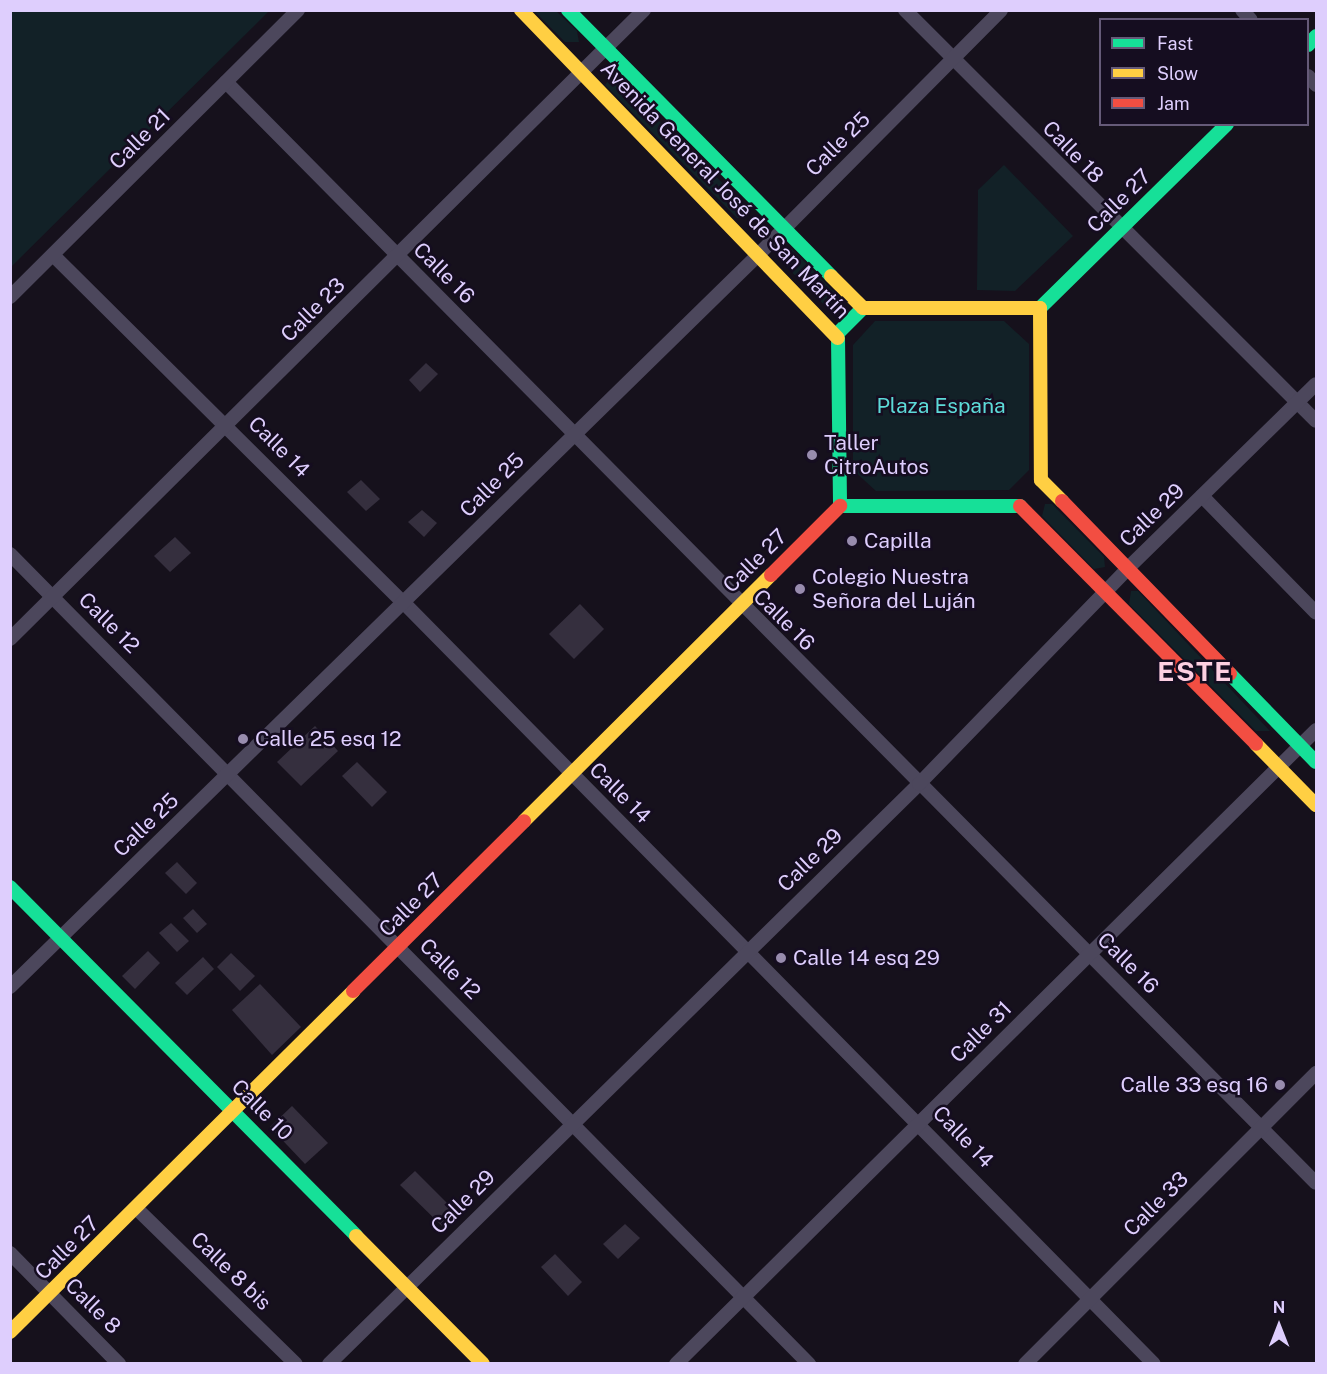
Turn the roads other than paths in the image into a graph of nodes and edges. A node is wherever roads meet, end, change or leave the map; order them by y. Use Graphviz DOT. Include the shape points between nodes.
graph roads {
  1 [pos="298,10"];
  2 [pos="521,10"];
  3 [pos="568,10"];
  4 [pos="644,10"];
  5 [pos="905,10"];
  6 [pos="1001,10"];
  7 [pos="606,49"];
  8 [pos="953,59"];
  9 [pos="582,72"];
  10 [pos="226,82"];
  11 [pos="1225,126"];
  12 [pos="784,228"];
  13 [pos="1120,230"];
  14 [pos="760,253"];
  15 [pos="53,255"];
  16 [pos="397,256"];
  17 [pos="10,297"];
  18 [pos="863,308"];
  19 [pos="1040,308"];
  20 [pos="838,333"];
  21 [pos="1317,384"];
  22 [pos="1298,402"];
  23 [pos="1317,421"];
  24 [pos="227,424"];
  25 [pos="573,432"];
  26 [pos="1029,492"];
  27 [pos="1202,496"];
  28 [pos="840,506"];
  29 [pos="10,554"];
  30 [pos="1127,569"];
  31 [pos="1105,591"];
  32 [pos="53,597"];
  33 [pos="404,603"];
  34 [pos="740,606"];
  35 [pos="1317,614"];
  36 [pos="10,639"];
  37 [pos="1317,730"];
  38 [pos="1300,745"];
  39 [pos="1317,762"];
  40 [pos="1277,765"];
  41 [pos="229,774"];
  42 [pos="572,774"];
  43 [pos="919,784"];
  44 [pos="1317,805"];
  45 [pos="10,886"];
  46 [pos="60,936"];
  47 [pos="399,947"];
  48 [pos="746,951"];
  49 [pos="1088,954"];
  50 [pos="10,987"];
  51 [pos="1317,1073"];
  52 [pos="234,1112"];
  53 [pos="572,1123"];
  54 [pos="920,1123"];
  55 [pos="1262,1128"];
  56 [pos="1317,1183"];
  57 [pos="136,1208"];
  58 [pos="10,1253"];
  59 [pos="408,1287"];
  60 [pos="50,1293"];
  61 [pos="744,1297"];
  62 [pos="1091,1299"];
  63 [pos="10,1332"];
  64 [pos="119,1364"];
  65 [pos="296,1364"];
  66 [pos="329,1364"];
  67 [pos="483,1364"];
  68 [pos="676,1364"];
  69 [pos="810,1364"];
  70 [pos="1025,1364"];
  71 [pos="1154,1364"];
  1 -- 10 [label="street, Calle 21"];
  2 -- 9 [label="main road, Avenida General José de San Martín"];
  3 -- 7 [label="main road, Avenida General José de San Martín"];
  4 -- 7 [label="street, Calle 23"];
  5 -- 8 [label="street, Calle 18"];
  6 -- 8 [label="street, Calle 25"];
  7 -- 9 [label="street, Calle 23"];
  7 -- 12 [label="main road, Avenida General José de San Martín"];
  8 -- 12 [label="street, Calle 25"];
  8 -- 13 [label="street, Calle 18"];
  9 -- 14 [label="main road, Avenida General José de San Martín"];
  9 -- 16 [label="street, Calle 23"];
  10 -- 15 [label="street, Calle 21"];
  10 -- 16 [label="street, Calle 16"];
  11 -- 13 [label="main road, Calle 27"];
  12 -- 14 [label="street, Calle 25"];
  12 -- 18 [label="main road, Avenida General José de San Martín"];
  13 -- 19 [label="main road, Calle 27"];
  13 -- 22 [label="street, Calle 18"];
  14 -- 20 [label="main road, Avenida General José de San Martín"];
  14 -- 25 [label="street, Calle 25"];
  15 -- 17 [label="street, Calle 21"];
  15 -- 24 [label="street, Calle 14"];
  16 -- 24 [label="street, Calle 23"];
  16 -- 25 [label="street, Calle 16"];
  18 -- 19 [label="main road, Avenida General José de San Martín"];
  18 -- 20 [label="main road"];
  19 -- 26 [label="main road"];
  20 -- 28 [label="main road, Avenida General José de San Martín"];
  21 -- 22 [label="street, Calle 29"];
  22 -- 23 [label="street, Calle 18"];
  22 -- 27 [label="street, Calle 29"];
  24 -- 32 [label="street, Calle 23"];
  24 -- 33 [label="street, Calle 14"];
  25 -- 33 [label="street, Calle 25"];
  25 -- 34 [label="street, Calle 16"];
  26 -- 28 [label="main road"];
  26 -- 30 [label="main road"];
  26 -- 31 [label="main road"];
  27 -- 30 [label="street, Calle 29"];
  27 -- 35 [label="street"];
  28 -- 34 [label="main road, Calle 27"];
  29 -- 32 [label="street, Calle 12"];
  30 -- 31 [label="street, Calle 29"];
  30 -- 38 [label="main road"];
  31 -- 40 [label="main road"];
  31 -- 43 [label="street, Calle 29"];
  32 -- 36 [label="street, Calle 23"];
  32 -- 41 [label="street, Calle 12"];
  33 -- 41 [label="street, Calle 25"];
  33 -- 42 [label="street, Calle 14"];
  34 -- 42 [label="main road, Calle 27"];
  34 -- 43 [label="street, Calle 16"];
  37 -- 38 [label="street, Calle 31"];
  38 -- 39 [label="main road"];
  38 -- 40 [label="street, Calle 31"];
  40 -- 44 [label="main road"];
  40 -- 49 [label="street, Calle 31"];
  41 -- 46 [label="street, Calle 25"];
  41 -- 47 [label="street, Calle 12"];
  42 -- 47 [label="main road, Calle 27"];
  42 -- 48 [label="street, Calle 14"];
  43 -- 48 [label="street, Calle 29"];
  43 -- 49 [label="street, Calle 16"];
  45 -- 46 [label="main road, Calle 10"];
  46 -- 50 [label="street, Calle 25"];
  46 -- 52 [label="main road, Calle 10"];
  47 -- 52 [label="main road, Calle 27"];
  47 -- 53 [label="street, Calle 12"];
  48 -- 53 [label="street, Calle 29"];
  48 -- 54 [label="street, Calle 14"];
  49 -- 54 [label="street, Calle 31"];
  49 -- 55 [label="street, Calle 16"];
  51 -- 55 [label="street, Calle 33"];
  52 -- 57 [label="main road, Calle 27"];
  52 -- 59 [label="main road, Calle 10"];
  53 -- 59 [label="street, Calle 29"];
  53 -- 61 [label="street, Calle 12"];
  54 -- 61 [label="street, Calle 31"];
  54 -- 62 [label="street, Calle 14"];
  55 -- 56 [label="street, Calle 16"];
  55 -- 62 [label="street, Calle 33"];
  57 -- 60 [label="main road, Calle 27"];
  57 -- 65 [label="street, Calle 8 bis"];
  58 -- 60 [label="street, Calle 8"];
  59 -- 66 [label="street, Calle 29"];
  59 -- 67 [label="main road, Calle 10"];
  60 -- 63 [label="main road, Calle 27"];
  60 -- 64 [label="street, Calle 8"];
  61 -- 68 [label="street, Calle 31"];
  61 -- 69 [label="street, Calle 12"];
  62 -- 70 [label="street, Calle 33"];
  62 -- 71 [label="street, Calle 14"];
}
